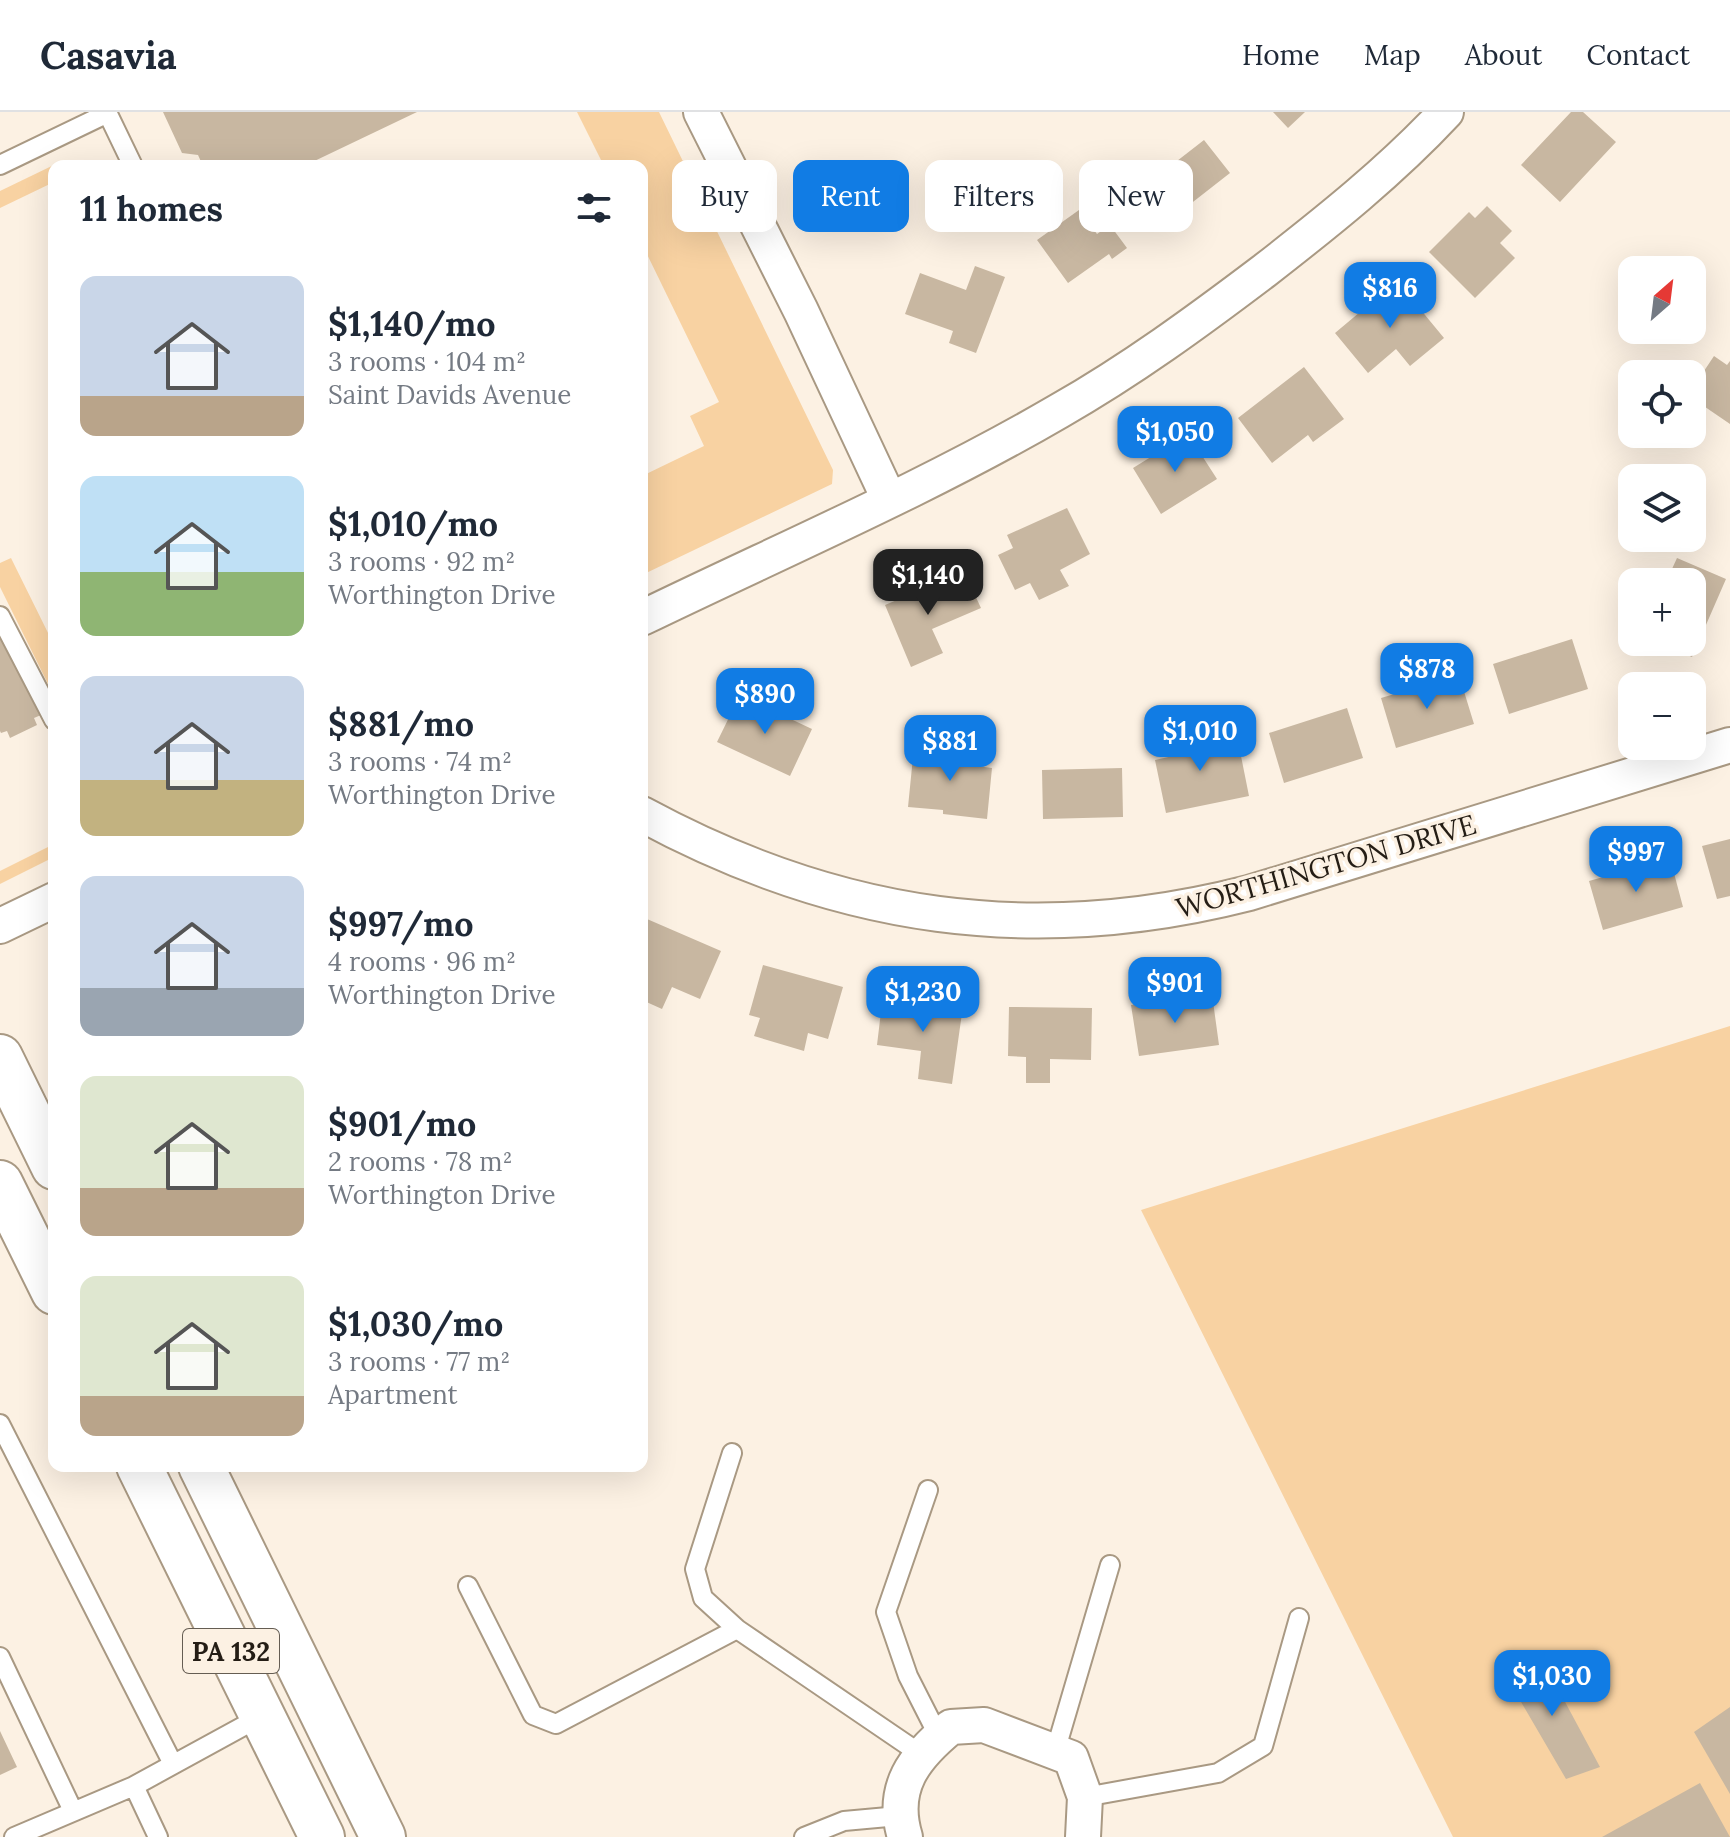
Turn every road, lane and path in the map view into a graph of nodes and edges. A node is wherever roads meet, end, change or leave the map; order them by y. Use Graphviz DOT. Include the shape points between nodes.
graph roads {
  1 [pos="107,112"];
  2 [pos="701,112"];
  3 [pos="1446,112"];
  4 [pos="130,160"];
  5 [pos="0,165"];
  6 [pos="889,499"];
  7 [pos="648,615"];
  8 [pos="0,616"];
  9 [pos="48,708"];
  10 [pos="1730,745"];
  11 [pos="648,817"];
  12 [pos="48,903"];
  13 [pos="0,926"];
  14 [pos="0,1057"];
  15 [pos="48,1155"];
  16 [pos="0,1183"];
  17 [pos="48,1280"];
  18 [pos="0,1424"];
  19 [pos="732,1453"];
  20 [pos="142,1472"];
  21 [pos="204,1472"];
  22 [pos="928,1490"];
  23 [pos="1110,1565"];
  24 [pos="468,1586"];
  25 [pos="1299,1618"];
  26 [pos="737,1629"];
  27 [pos="0,1657"];
  28 [pos="262,1716"];
  29 [pos="930,1746"];
  30 [pos="1055,1752"];
  31 [pos="173,1764"];
  32 [pos="134,1786"];
  33 [pos="1085,1797"];
  34 [pos="73,1811"];
  35 [pos="902,1826"];
  36 [pos="14,1837"];
  37 [pos="158,1837"];
  38 [pos="322,1837"];
  39 [pos="383,1837"];
  40 [pos="804,1837"];
  41 [pos="1083,1837"];
  1 -- 4 [label="lane"];
  1 -- 5 [label="lane"];
  2 -- 6 [label="street"];
  3 -- 6 [label="street" via="1309,236 1183,332 1062,410"];
  6 -- 7 [label="street"];
  8 -- 9 [label="lane"];
  10 -- 11 [label="street, WORTHINGTON DRIVE" via="1249,893 1109,919 992,918 884,906 743,864"];
  12 -- 13 [label="street"];
  14 -- 15 [label="main road"];
  16 -- 17 [label="main road"];
  18 -- 31 [label="lane"];
  19 -- 26 [label="lane" via="695,1569 703,1598"];
  20 -- 28 [label="main road, PA 132"];
  21 -- 39 [label="main road, PA 132"];
  22 -- 29 [label="lane" via="886,1612"];
  23 -- 30 [label="lane"];
  24 -- 26 [label="lane" via="533,1715 556,1724"];
  25 -- 33 [label="lane" via="1263,1746 1218,1773"];
  26 -- 29 [label="lane"];
  27 -- 34 [label="lane"];
  28 -- 31 [label="lane"];
  28 -- 38 [label="main road, PA 132"];
  29 -- 30 [label="street" via="951,1727 984,1725"];
  29 -- 35 [label="street" via="905,1779"];
  30 -- 33 [label="street" via="1071,1758"];
  31 -- 32 [label="lane"];
  32 -- 34 [label="lane"];
  32 -- 37 [label="lane"];
  33 -- 41 [label="street"];
  34 -- 36 [label="lane"];
  35 -- 40 [label="lane" via="844,1821"];
}
